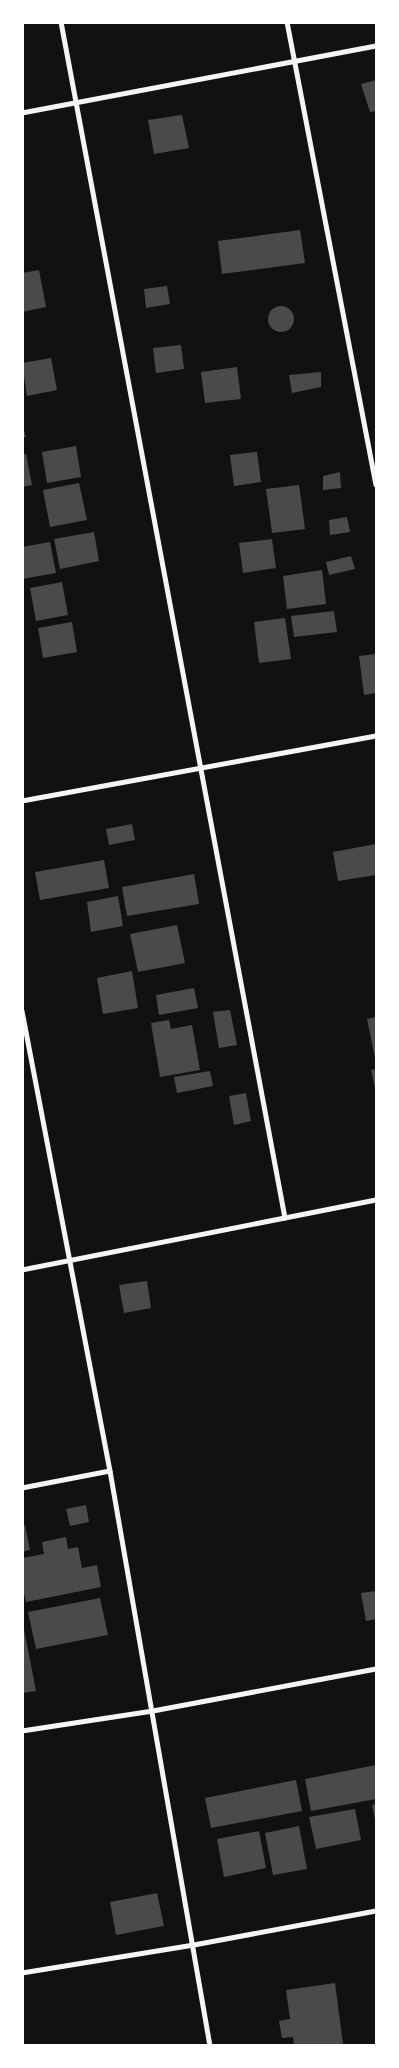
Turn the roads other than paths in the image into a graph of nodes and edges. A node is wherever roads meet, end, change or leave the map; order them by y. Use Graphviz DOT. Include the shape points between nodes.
graph roads {
  1 [pos="61,22"];
  2 [pos="288,22"];
  3 [pos="376,46"];
  4 [pos="295,61"];
  5 [pos="76,103"];
  6 [pos="22,113"];
  7 [pos="376,485"];
  8 [pos="376,736"];
  9 [pos="200,768"];
  10 [pos="22,801"];
  11 [pos="22,1011"];
  12 [pos="24,1026"];
  13 [pos="376,1200"];
  14 [pos="285,1218"];
  15 [pos="70,1261"];
  16 [pos="22,1270"];
  17 [pos="110,1471"];
  18 [pos="22,1488"];
  19 [pos="376,1669"];
  20 [pos="152,1711"];
  21 [pos="22,1731"];
  22 [pos="376,1911"];
  23 [pos="194,1945"];
  24 [pos="22,1973"];
  25 [pos="210,2046"];
  1 -- 5 [label="street"];
  2 -- 4 [label="street"];
  3 -- 4 [label="street"];
  4 -- 5 [label="street"];
  4 -- 7 [label="street"];
  5 -- 6 [label="street"];
  5 -- 9 [label="street"];
  8 -- 9 [label="street"];
  9 -- 10 [label="street"];
  9 -- 14 [label="street"];
  11 -- 12 [label="street"];
  12 -- 15 [label="street"];
  13 -- 14 [label="street"];
  14 -- 15 [label="street"];
  15 -- 16 [label="street"];
  15 -- 17 [label="street"];
  17 -- 18 [label="street"];
  17 -- 20 [label="street"];
  19 -- 20 [label="street"];
  20 -- 21 [label="street"];
  20 -- 23 [label="street"];
  22 -- 23 [label="street"];
  23 -- 24 [label="street"];
  23 -- 25 [label="street"];
}
